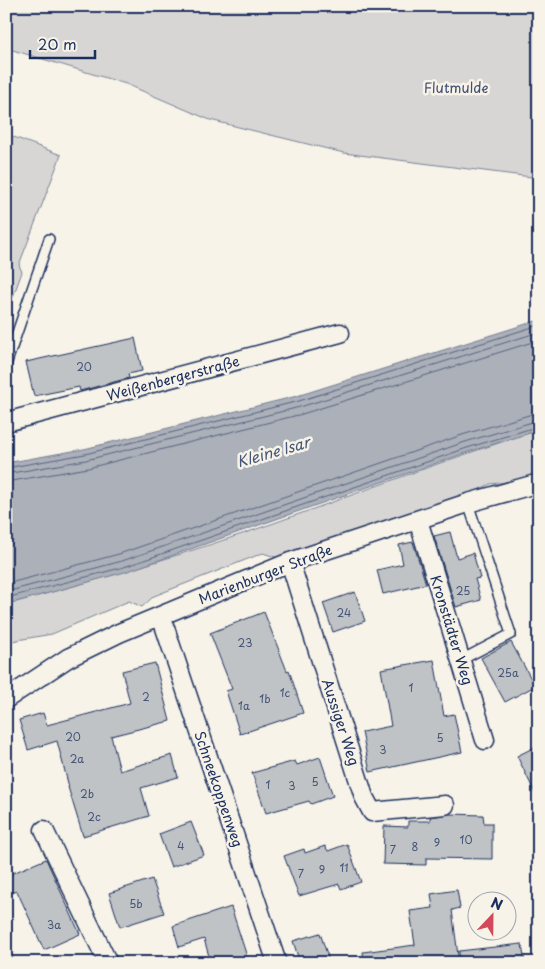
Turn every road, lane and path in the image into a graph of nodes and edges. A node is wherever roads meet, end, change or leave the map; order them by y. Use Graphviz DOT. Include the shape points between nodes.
graph roads {
  1 [pos="49,239"];
  2 [pos="340,333"];
  3 [pos="6,365"];
  4 [pos="6,422"];
  5 [pos="539,483"];
  6 [pos="468,503"];
  7 [pos="418,520"];
  8 [pos="290,562"];
  9 [pos="161,616"];
  10 [pos="461,660"];
  11 [pos="6,699"];
  12 [pos="485,740"];
  13 [pos="445,805"];
  14 [pos="44,830"];
  15 [pos="108,963"];
  16 [pos="277,963"];
  1 -- 3 [label="lane"];
  2 -- 4 [label="street, Weißenbergerstraße"];
  5 -- 6 [label="street, Marienburger Straße"];
  6 -- 7 [label="street, Marienburger Straße"];
  6 -- 10 [label="lane" via="512,634"];
  7 -- 8 [label="street, Marienburger Straße"];
  7 -- 10 [label="street, Kronstädter Weg"];
  8 -- 9 [label="street, Marienburger Straße"];
  8 -- 13 [label="street, Aussiger Weg" via="364,797 372,812"];
  9 -- 11 [label="street, Marienburger Straße" via="68,658"];
  9 -- 16 [label="street, Schneekoppenweg"];
  10 -- 12 [label="street, Kronstädter Weg"];
  14 -- 15 [label="street"];
}
